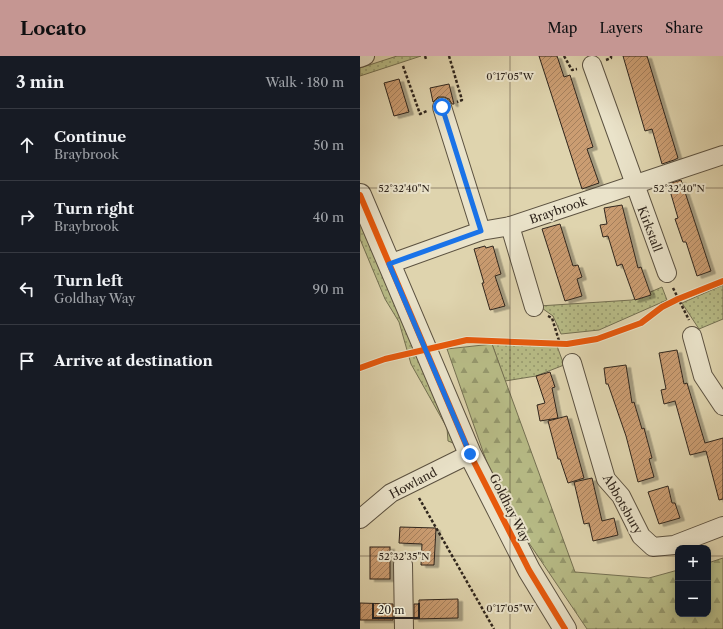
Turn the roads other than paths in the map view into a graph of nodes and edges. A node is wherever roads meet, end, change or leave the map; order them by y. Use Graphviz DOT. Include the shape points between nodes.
graph roads {
  1 [pos="365,56"];
  2 [pos="360,58"];
  3 [pos="592,65"];
  4 [pos="442,107"];
  5 [pos="723,154"];
  6 [pos="633,184"];
  7 [pos="360,194"];
  8 [pos="510,226"];
  9 [pos="481,231"];
  10 [pos="389,264"];
  11 [pos="666,273"];
  12 [pos="534,307"];
  13 [pos="692,336"];
  14 [pos="572,363"];
  15 [pos="723,406"];
  16 [pos="470,454"];
  17 [pos="360,520"];
  18 [pos="723,526"];
  19 [pos="403,564"];
  20 [pos="404,629"];
  21 [pos="565,629"];
  1 -- 2 [label="street"];
  3 -- 6 [label="street"];
  4 -- 9 [label="street"];
  5 -- 6 [label="street, Braybrook"];
  6 -- 8 [label="street, Braybrook"];
  6 -- 11 [label="street, Kirkstall"];
  7 -- 10 [label="street, Goldhay Way"];
  8 -- 9 [label="street, Braybrook"];
  8 -- 12 [label="street"];
  9 -- 10 [label="street, Braybrook"];
  10 -- 16 [label="street, Goldhay Way"];
  13 -- 15 [label="street" via="703,376"];
  14 -- 18 [label="street, Abbotsbury" via="606,479 622,496 641,536 653,547 674,546"];
  16 -- 17 [label="street, Howland" via="391,493"];
  16 -- 21 [label="street, Goldhay Way" via="529,570"];
  19 -- 20 [label="street"];
}
